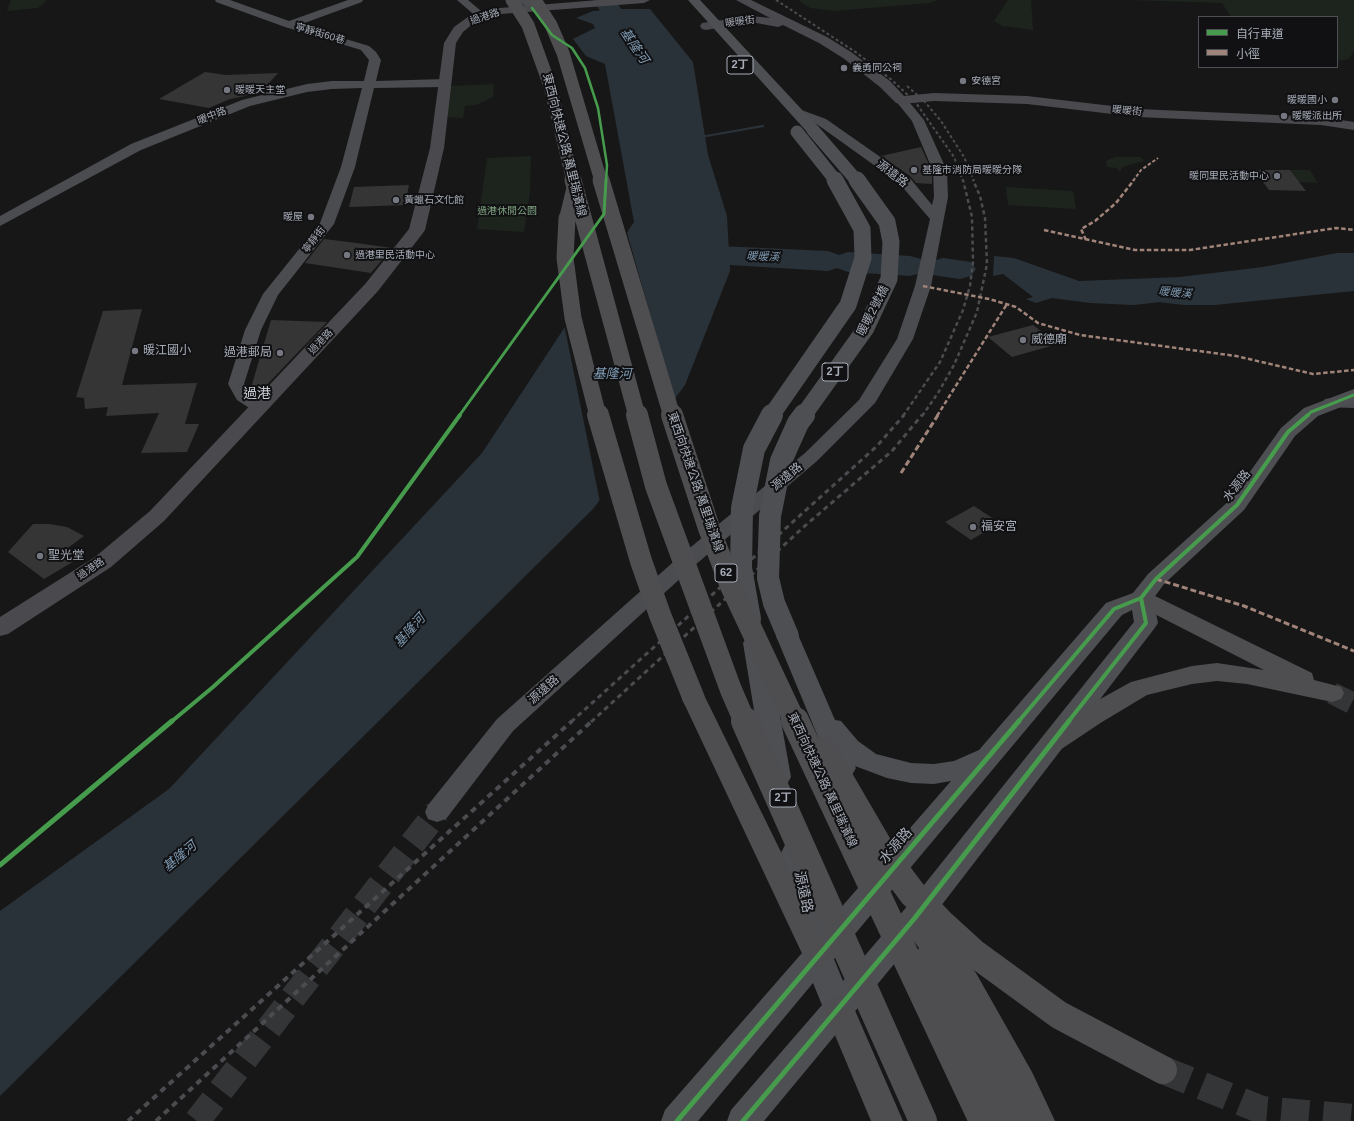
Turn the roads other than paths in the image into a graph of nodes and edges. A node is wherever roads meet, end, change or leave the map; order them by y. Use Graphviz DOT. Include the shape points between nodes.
graph roads {
  1 [pos="220,0"];
  2 [pos="358,0"];
  3 [pos="462,0"];
  4 [pos="512,0"];
  5 [pos="644,0"];
  6 [pos="682,0"];
  7 [pos="694,0"];
  8 [pos="742,0"];
  9 [pos="530,3"];
  10 [pos="482,16"];
  11 [pos="290,25"];
  12 [pos="711,26"];
  13 [pos="797,28"];
  14 [pos="350,43"];
  15 [pos="445,83"];
  16 [pos="368,84"];
  17 [pos="901,100"];
  18 [pos="796,112"];
  19 [pos="1354,126"];
  20 [pos="805,131"];
  21 [pos="574,185"];
  22 [pos="937,219"];
  23 [pos="0,222"];
  24 [pos="1354,395"];
  25 [pos="1330,403"];
  26 [pos="1354,403"];
  27 [pos="260,407"];
  28 [pos="1141,598"];
  29 [pos="0,628"];
  30 [pos="751,631"];
  31 [pos="816,703"];
  32 [pos="1054,741"];
  33 [pos="994,749"];
  34 [pos="437,812"];
  35 [pos="887,874"];
  36 [pos="914,919"];
  37 [pos="817,955"];
  38 [pos="839,1010"];
  39 [pos="1163,1070"];
  40 [pos="677,1121"];
  41 [pos="744,1121"];
  42 [pos="887,1121"];
  43 [pos="923,1121"];
  44 [pos="984,1121"];
  45 [pos="1008,1121"];
  46 [pos="1039,1121"];
  1 -- 11 [label="street, 寧靜街60巷"];
  2 -- 11 [label="street"];
  3 -- 10 [label="street"];
  4 -- 21 [label="highway, 東西向快速公路 萬里瑞濱線, bridge" via="528,25 538,50 550,86"];
  5 -- 9 [label="street, 過港路"];
  6 -- 12 [label="main road, 源遠路 / 2丁"];
  7 -- 12 [label="main road, 源遠路 / 2丁"];
  8 -- 13 [label="street, 暖暖街"];
  9 -- 10 [label="street, 過港路"];
  9 -- 30 [label="highway, 東西向快速公路 萬里瑞濱線 / 62, bridge" via="551,25 563,53 680,441 709,528"];
  10 -- 15 [label="street, 過港路" via="464,24 450,43"];
  11 -- 14 [label="street, 寧靜街60巷"];
  12 -- 13 [label="street, 暖暖街" via="752,19"];
  12 -- 18 [label="main road, 源遠路 / 2丁"];
  12 -- 20 [label="main road, 源遠路 / 2丁"];
  13 -- 17 [label="street, 暖暖街" via="847,55 885,84"];
  14 -- 16 [label="street, 寧靜街" via="365,48 375,60"];
  15 -- 16 [label="street, 暖中路"];
  15 -- 27 [label="street, 過港路" via="436,148 417,230 372,286"];
  16 -- 23 [label="street, 暖中路" via="307,88 241,105 136,147"];
  16 -- 27 [label="street, 寧靜街" via="348,167 327,224 270,294 253,330 236,384 243,396"];
  17 -- 19 [label="street, 暖暖街" via="934,97 1027,100 1138,113 1321,122"];
  17 -- 22 [label="street, 暖暖街" via="918,120 940,171 941,197"];
  18 -- 20 [label="main road, 源遠路 / 2丁"];
  18 -- 22 [label="street, 源遠路" via="822,122 904,180"];
  20 -- 30 [label="main road, 暖暖2號橋 / 2丁, bridge" via="862,229 863,258 848,305 770,417 754,449 742,508 741,568"];
  20 -- 31 [label="main road, 暖暖2號橋 / 2丁, bridge" via="854,176 887,222 891,242 889,279 866,328 798,423 781,461 770,516 768,578 774,603"];
  21 -- 37 [label="highway, bridge" via="567,218 565,258 573,318 614,474 641,561 694,699"];
  21 -- 43 [label="highway, 東西向快速公路 萬里瑞濱線, bridge" via="656,486 731,690"];
  22 -- 34 [label="street, 源遠路" via="923,286 906,339 866,403 811,457 687,561 505,725"];
  24 -- 25 [label="main road"];
  25 -- 26 [label="street, 水源路"];
  25 -- 28 [label="main road, 水源路" via="1311,412 1288,432 1237,505 1156,579"];
  27 -- 29 [label="street, 過港路" via="157,516 103,562"];
  28 -- 32 [label="main road" via="1146,623"];
  28 -- 32 [label="highway" via="1332,693 1247,675 1217,672 1192,675 1140,688"];
  28 -- 33 [label="main road, 水源路" via="1114,608"];
  30 -- 37 [label="main road, 源遠路 / 2丁" via="776,770"];
  30 -- 39 [label="highway, bridge" via="883,854 913,894 974,953 1059,1015"];
  30 -- 44 [label="highway, 東西向快速公路 萬里瑞濱線 / 62, bridge"];
  31 -- 33 [label="main road" via="834,732 849,748 867,761 887,768 934,774 959,770 977,762"];
  31 -- 35 [label="main road, 2丁"];
  32 -- 36 [label="main road"];
  33 -- 35 [label="main road, 水源路"];
  35 -- 36 [label="main road, 2丁"];
  35 -- 37 [label="main road, 水源路"];
  36 -- 38 [label="main road"];
  36 -- 45 [label="highway"];
  36 -- 46 [label="highway" via="965,984 1021,1083"];
  37 -- 38 [label="main road, 源遠路"];
  37 -- 40 [label="main road, 水源路"];
  38 -- 41 [label="main road"];
  38 -- 42 [label="highway"];
}
